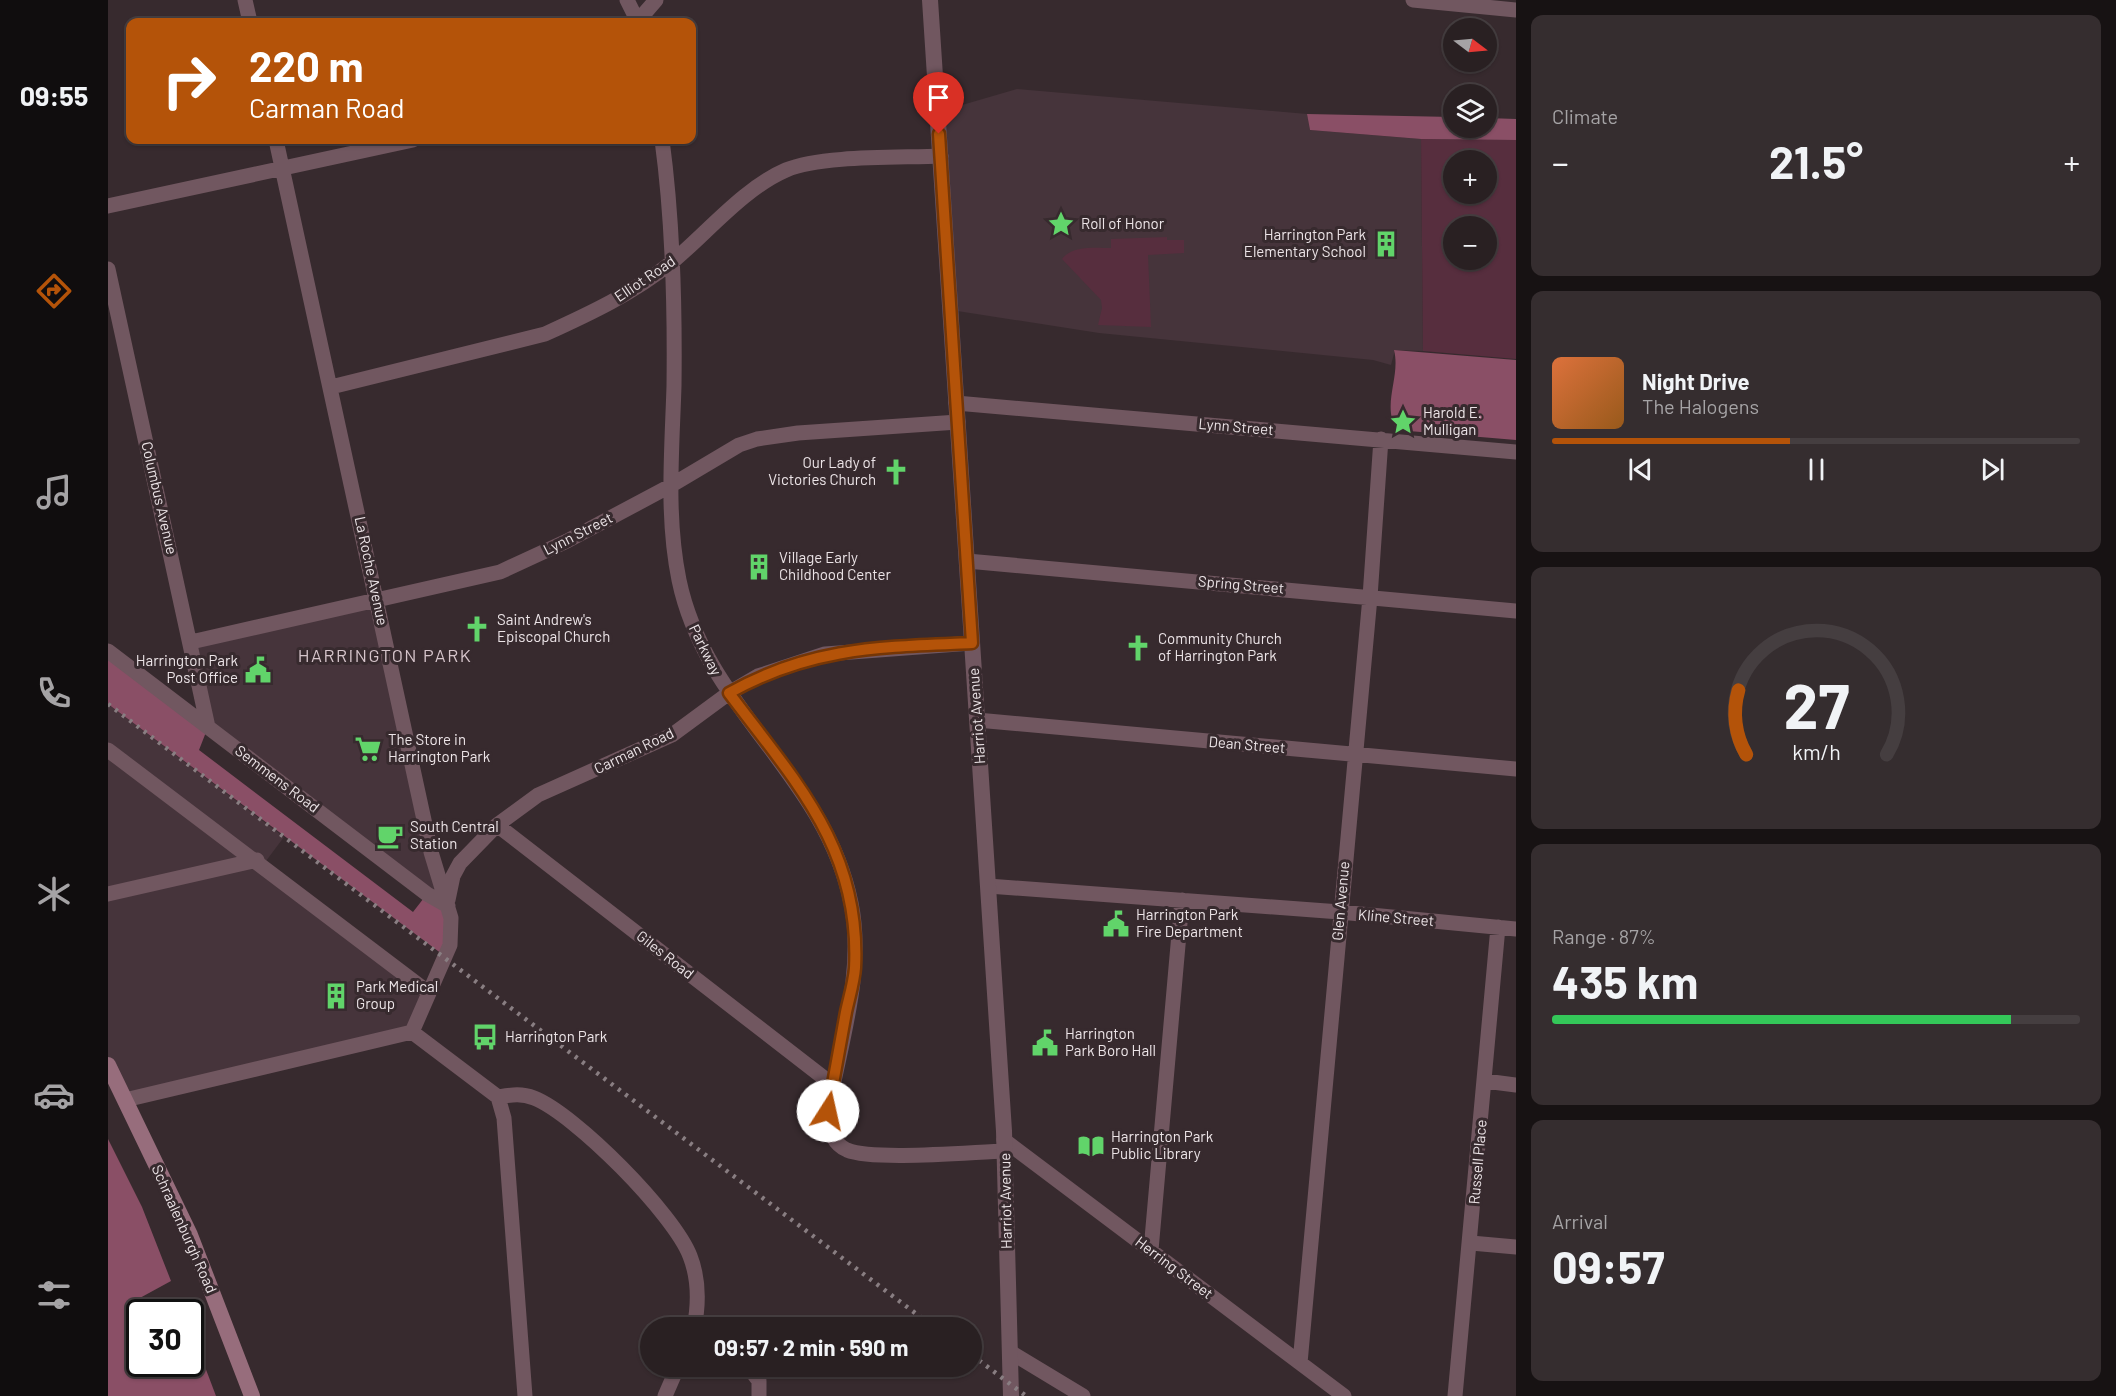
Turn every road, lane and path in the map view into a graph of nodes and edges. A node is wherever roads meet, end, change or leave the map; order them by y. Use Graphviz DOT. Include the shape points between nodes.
graph roads {
  1 [pos="245,0"];
  2 [pos="627,0"];
  3 [pos="656,0"];
  4 [pos="930,0"];
  5 [pos="1413,0"];
  6 [pos="1516,10"];
  7 [pos="249,18"];
  8 [pos="635,18"];
  9 [pos="640,18"];
  10 [pos="277,144"];
  11 [pos="396,144"];
  12 [pos="663,144"];
  13 [pos="941,156"];
  14 [pos="282,169"];
  15 [pos="108,206"];
  16 [pos="672,262"];
  17 [pos="108,269"];
  18 [pos="331,387"];
  19 [pos="956,403"];
  20 [pos="958,422"];
  21 [pos="1381,439"];
  22 [pos="1516,452"];
  23 [pos="670,486"];
  24 [pos="967,561"];
  25 [pos="1370,597"];
  26 [pos="378,602"];
  27 [pos="1516,611"];
  28 [pos="191,642"];
  29 [pos="972,643"];
  30 [pos="108,651"];
  31 [pos="729,693"];
  32 [pos="977,720"];
  33 [pos="208,727"];
  34 [pos="108,750"];
  35 [pos="1354,754"];
  36 [pos="1516,769"];
  37 [pos="497,825"];
  38 [pos="257,860"];
  39 [pos="988,886"];
  40 [pos="108,894"];
  41 [pos="1182,900"];
  42 [pos="448,906"];
  43 [pos="1340,912"];
  44 [pos="1498,927"];
  45 [pos="1516,929"];
  46 [pos="429,993"];
  47 [pos="412,1032"];
  48 [pos="108,1065"];
  49 [pos="1485,1081"];
  50 [pos="1516,1084"];
  51 [pos="833,1085"];
  52 [pos="498,1097"];
  53 [pos="125,1100"];
  54 [pos="1005,1146"];
  55 [pos="1471,1243"];
  56 [pos="1516,1247"];
  57 [pos="1151,1250"];
  58 [pos="696,1317"];
  59 [pos="1010,1352"];
  60 [pos="1300,1363"];
  61 [pos="673,1377"];
  62 [pos="756,1377"];
  63 [pos="252,1396"];
  64 [pos="525,1396"];
  65 [pos="665,1396"];
  66 [pos="759,1396"];
  67 [pos="1011,1396"];
  68 [pos="1083,1396"];
  69 [pos="1344,1396"];
  70 [pos="1455,1396"];
  1 -- 7 [label="street"];
  2 -- 8 [label="street"];
  3 -- 9 [label="street"];
  4 -- 13 [label="street, Harriot Avenue"];
  5 -- 6 [label="street"];
  10 -- 14 [label="street, La Roche Avenue"];
  11 -- 14 [label="street"];
  12 -- 16 [label="street, Parkway"];
  13 -- 16 [label="street, Elliot Road" via="808,164 786,171 722,216"];
  13 -- 19 [label="street, Harriot Avenue"];
  14 -- 15 [label="street"];
  14 -- 18 [label="street, La Roche Avenue"];
  16 -- 18 [label="street, Elliot Road" via="631,291 545,334"];
  16 -- 23 [label="street, Parkway" via="674,383"];
  17 -- 28 [label="street, Columbus Avenue"];
  18 -- 26 [label="street, La Roche Avenue"];
  19 -- 20 [label="street, Harriot Avenue"];
  19 -- 21 [label="street, Lynn Street"];
  20 -- 23 [label="street, Lynn Street" via="757,439 738,445"];
  20 -- 24 [label="street, Harriot Avenue"];
  21 -- 22 [label="street, Lynn Street"];
  21 -- 25 [label="street, Glen Avenue"];
  23 -- 26 [label="street, Lynn Street" via="567,542 500,572"];
  23 -- 31 [label="street, Parkway" via="672,536 689,616 703,650"];
  24 -- 25 [label="street, Spring Street"];
  24 -- 29 [label="street, Harriot Avenue"];
  25 -- 27 [label="street, Spring Street"];
  25 -- 35 [label="street, Glen Avenue"];
  26 -- 28 [label="street, Lynn Street"];
  26 -- 42 [label="street, La Roche Avenue" via="431,852"];
  28 -- 33 [label="street, Columbus Avenue"];
  29 -- 31 [label="street, Carman Road" via="825,654 758,676"];
  29 -- 32 [label="street, Harriot Avenue"];
  30 -- 33 [label="street, Semmens Road"];
  31 -- 37 [label="street, Carman Road" via="672,735 538,795"];
  31 -- 51 [label="street, Parkway" via="823,823 852,904 855,970"];
  32 -- 35 [label="street, Dean Street"];
  32 -- 39 [label="street, Harriot Avenue"];
  33 -- 42 [label="street, Semmens Road"];
  34 -- 38 [label="street"];
  35 -- 36 [label="street, Dean Street"];
  35 -- 43 [label="street, Glen Avenue"];
  37 -- 42 [label="street, Carman Road" via="460,863 448,891"];
  37 -- 51 [label="street, Giles Road"];
  38 -- 40 [label="street"];
  38 -- 46 [label="street"];
  39 -- 41 [label="street, Kline Street"];
  39 -- 54 [label="street, Harriot Avenue"];
  41 -- 43 [label="street, Kline Street"];
  41 -- 57 [label="street"];
  42 -- 46 [label="street, La Roche Avenue" via="450,945"];
  43 -- 44 [label="street, Kline Street"];
  43 -- 60 [label="street, Glen Avenue"];
  44 -- 45 [label="street, Kline Street"];
  44 -- 49 [label="street, Russell Place"];
  46 -- 47 [label="street, La Roche Avenue"];
  47 -- 52 [label="street"];
  47 -- 53 [label="street"];
  48 -- 53 [label="main road, Schraalenburgh Road"];
  49 -- 50 [label="street"];
  49 -- 55 [label="street, Russell Place"];
  51 -- 54 [label="street, Parkway" via="828,1128 846,1150 869,1154"];
  52 -- 58 [label="street" via="517,1094 536,1098 576,1126 652,1198 690,1256 697,1280"];
  52 -- 64 [label="street" via="504,1118"];
  53 -- 63 [label="main road, Schraalenburgh Road" via="190,1235"];
  54 -- 57 [label="street, Herring Street"];
  54 -- 59 [label="street, Harriot Avenue"];
  55 -- 56 [label="street"];
  55 -- 70 [label="street, Russell Place"];
  57 -- 60 [label="street, Herring Street"];
  59 -- 67 [label="street, Harriot Avenue"];
  59 -- 68 [label="street"];
  60 -- 69 [label="street, Herring Street"];
  61 -- 65 [label="street"];
  62 -- 66 [label="street"];
}
